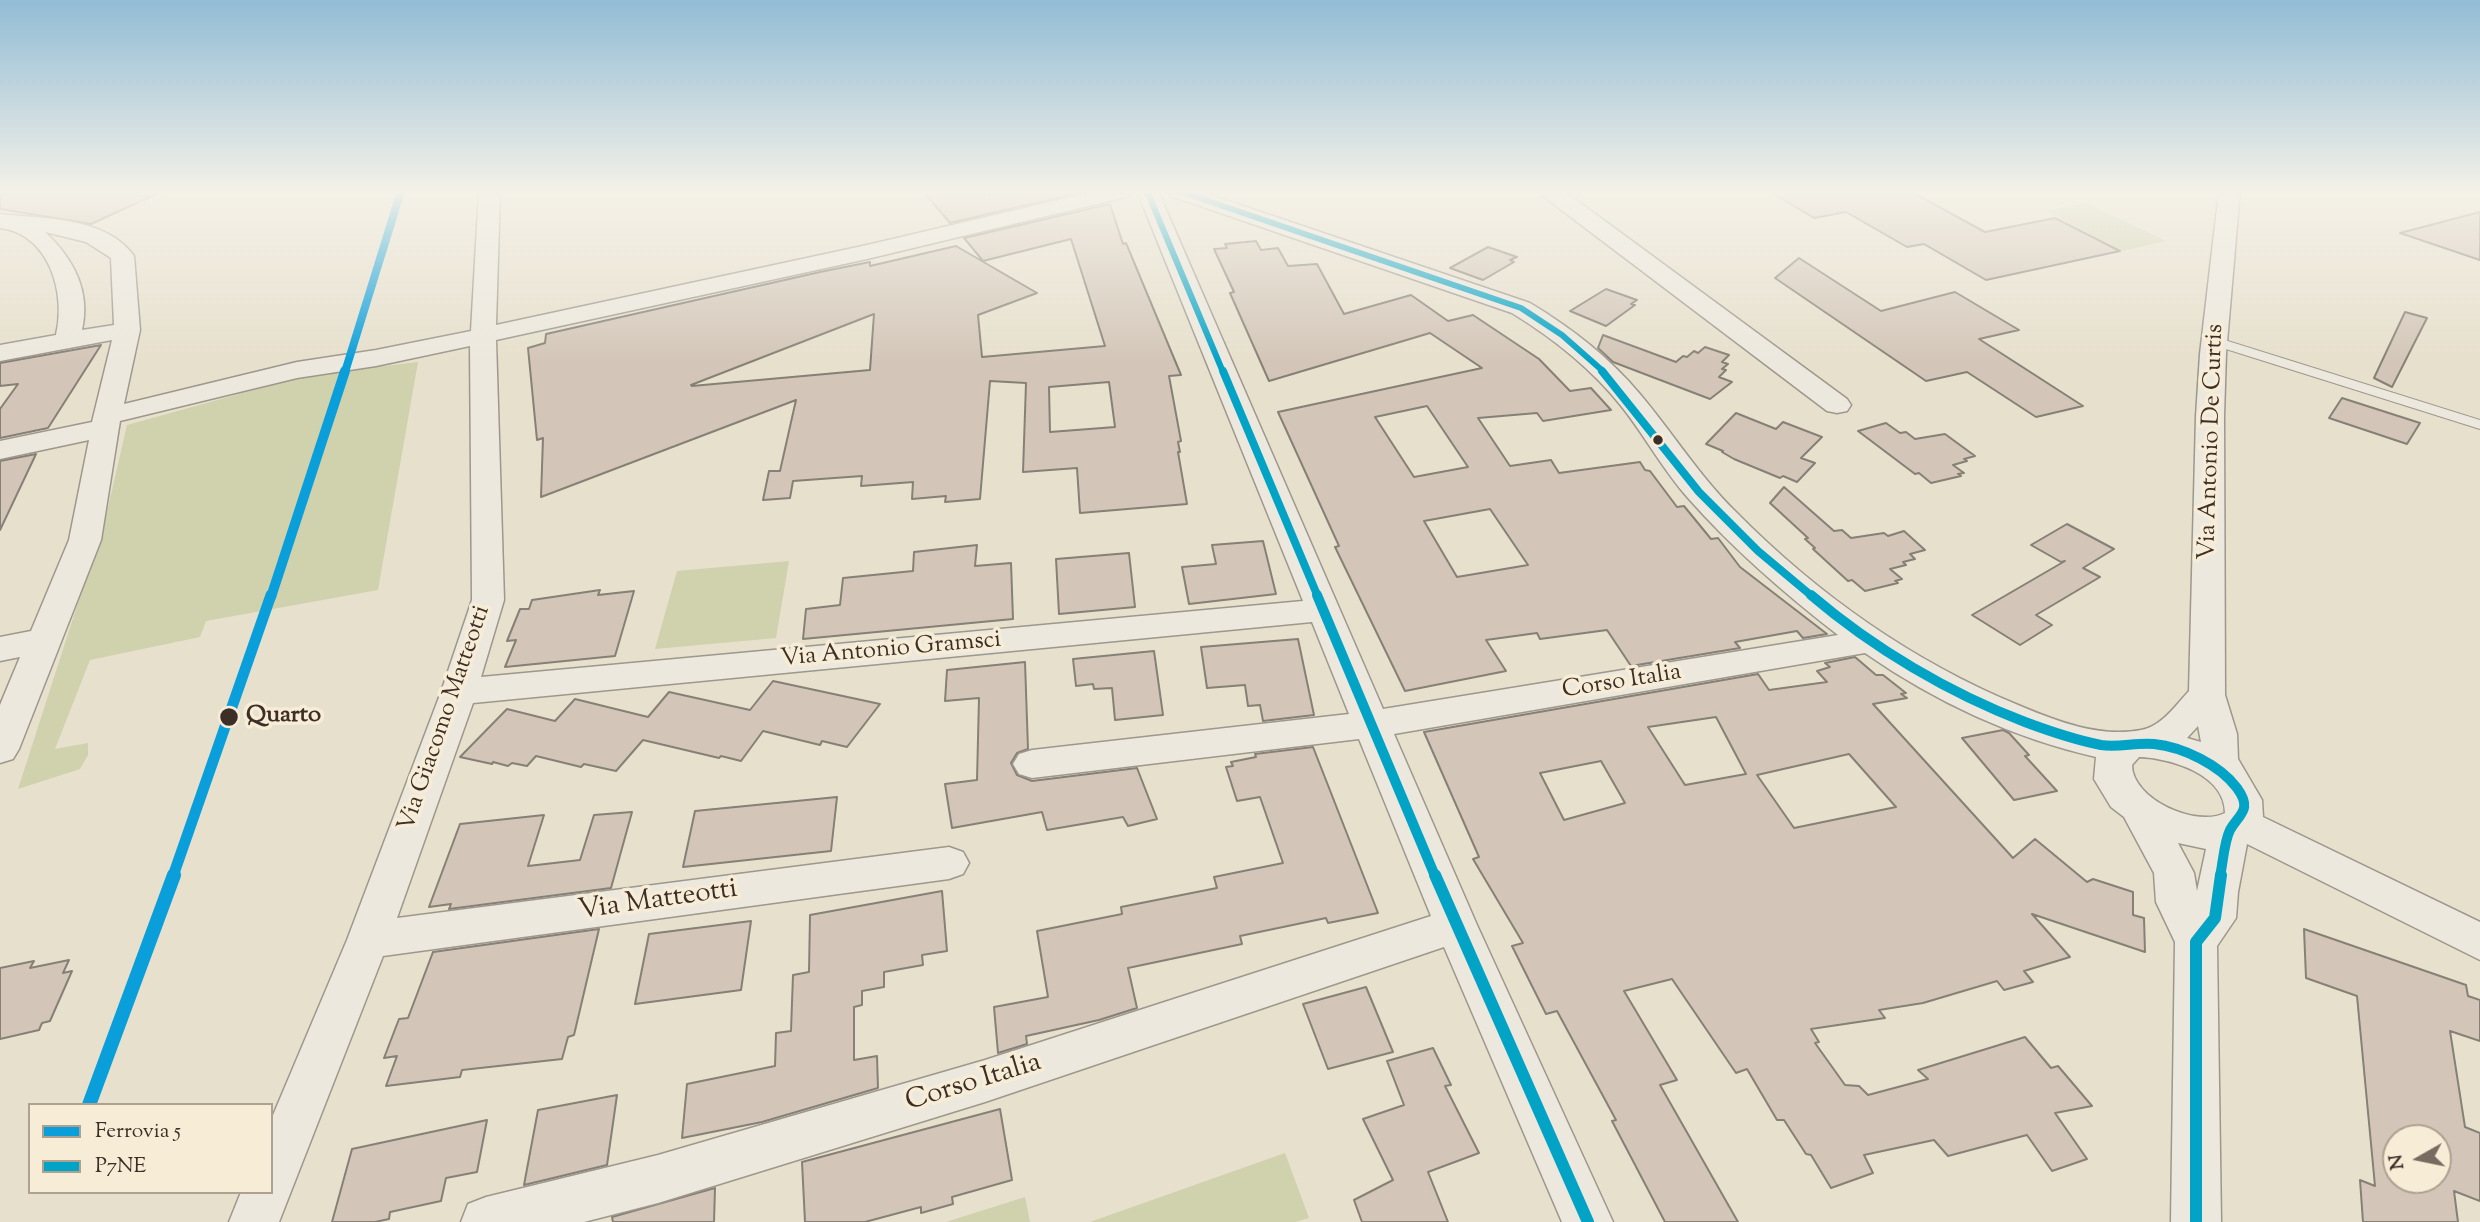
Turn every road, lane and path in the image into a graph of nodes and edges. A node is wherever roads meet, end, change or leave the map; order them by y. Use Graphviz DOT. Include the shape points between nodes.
graph roads {
  1 [pos="48,248"];
  2 [pos="112,248"];
  3 [pos="487,248"];
  4 [pos="884,248"];
  5 [pos="1180,248"];
  6 [pos="1345,248"];
  7 [pos="1627,248"];
  8 [pos="2224,248"];
  9 [pos="127,330"];
  10 [pos="483,336"];
  11 [pos="67,341"];
  12 [pos="2215,341"];
  13 [pos="0,353"];
  14 [pos="1837,405"];
  15 [pos="107,422"];
  16 [pos="2480,425"];
  17 [pos="0,450"];
  18 [pos="1323,610"];
  19 [pos="46,640"];
  20 [pos="1870,642"];
  21 [pos="0,649"];
  22 [pos="459,692"];
  23 [pos="2207,695"];
  24 [pos="1373,723"];
  25 [pos="2033,726"];
  26 [pos="2136,745"];
  27 [pos="0,749"];
  28 [pos="1032,764"];
  29 [pos="2229,779"];
  30 [pos="2128,799"];
  31 [pos="2235,826"];
  32 [pos="948,863"];
  33 [pos="1456,925"];
  34 [pos="368,940"];
  35 [pos="2196,942"];
  36 [pos="2480,942"];
  37 [pos="273,1175"];
  38 [pos="265,1194"];
  39 [pos="254,1222"];
  40 [pos="486,1222"];
  41 [pos="1588,1222"];
  42 [pos="2196,1222"];
  1 -- 11 [label="street" via="74,298"];
  2 -- 9 [label="street" via="122,256"];
  3 -- 10 [label="street, Via Giacomo Matteotti"];
  4 -- 10 [label="street"];
  5 -- 18 [label="street"];
  6 -- 20 [label="street" via="1521,308 1552,326 1621,390 1698,490 1762,555"];
  7 -- 14 [label="street"];
  8 -- 12 [label="street, Via Antonio De Curtis"];
  9 -- 11 [label="street"];
  9 -- 15 [label="street"];
  10 -- 15 [label="street" via="297,370"];
  10 -- 22 [label="street, Via Giacomo Matteotti" via="488,600"];
  11 -- 13 [label="street"];
  12 -- 16 [label="lane"];
  12 -- 23 [label="street, Via Antonio De Curtis"];
  15 -- 17 [label="street"];
  15 -- 19 [label="street" via="85,540"];
  18 -- 22 [label="street, Via Antonio Gramsci"];
  18 -- 24 [label="street"];
  19 -- 21 [label="street"];
  19 -- 27 [label="street"];
  20 -- 24 [label="street, Corso Italia"];
  20 -- 25 [label="street" via="1962,695"];
  22 -- 34 [label="street, Via Giacomo Matteotti"];
  23 -- 26 [label="street" via="2168,734"];
  23 -- 29 [label="street, Via Antonio De Curtis" via="2220,734 2219,759"];
  24 -- 28 [label="street, Corso Italia"];
  24 -- 33 [label="street"];
  25 -- 26 [label="street" via="2099,744"];
  25 -- 30 [label="street" via="2078,756"];
  26 -- 29 [label="street" via="2167,746 2190,753"];
  26 -- 30 [label="street" via="2116,752 2110,763 2111,775"];
  29 -- 31 [label="street, Via Antonio De Curtis" via="2244,803 2245,814"];
  30 -- 31 [label="street" via="2176,828 2196,833"];
  30 -- 35 [label="street" via="2174,873 2177,902"];
  31 -- 35 [label="street, Via Antonio De Curtis" via="2217,891 2216,918"];
  31 -- 36 [label="street"];
  32 -- 34 [label="street, Via Matteotti"];
  33 -- 40 [label="street, Corso Italia" via="985,1081 658,1180"];
  33 -- 41 [label="street"];
  34 -- 37 [label="street, Via Giacomo Matteotti"];
  35 -- 42 [label="street"];
  38 -- 39 [label="street"];
}
